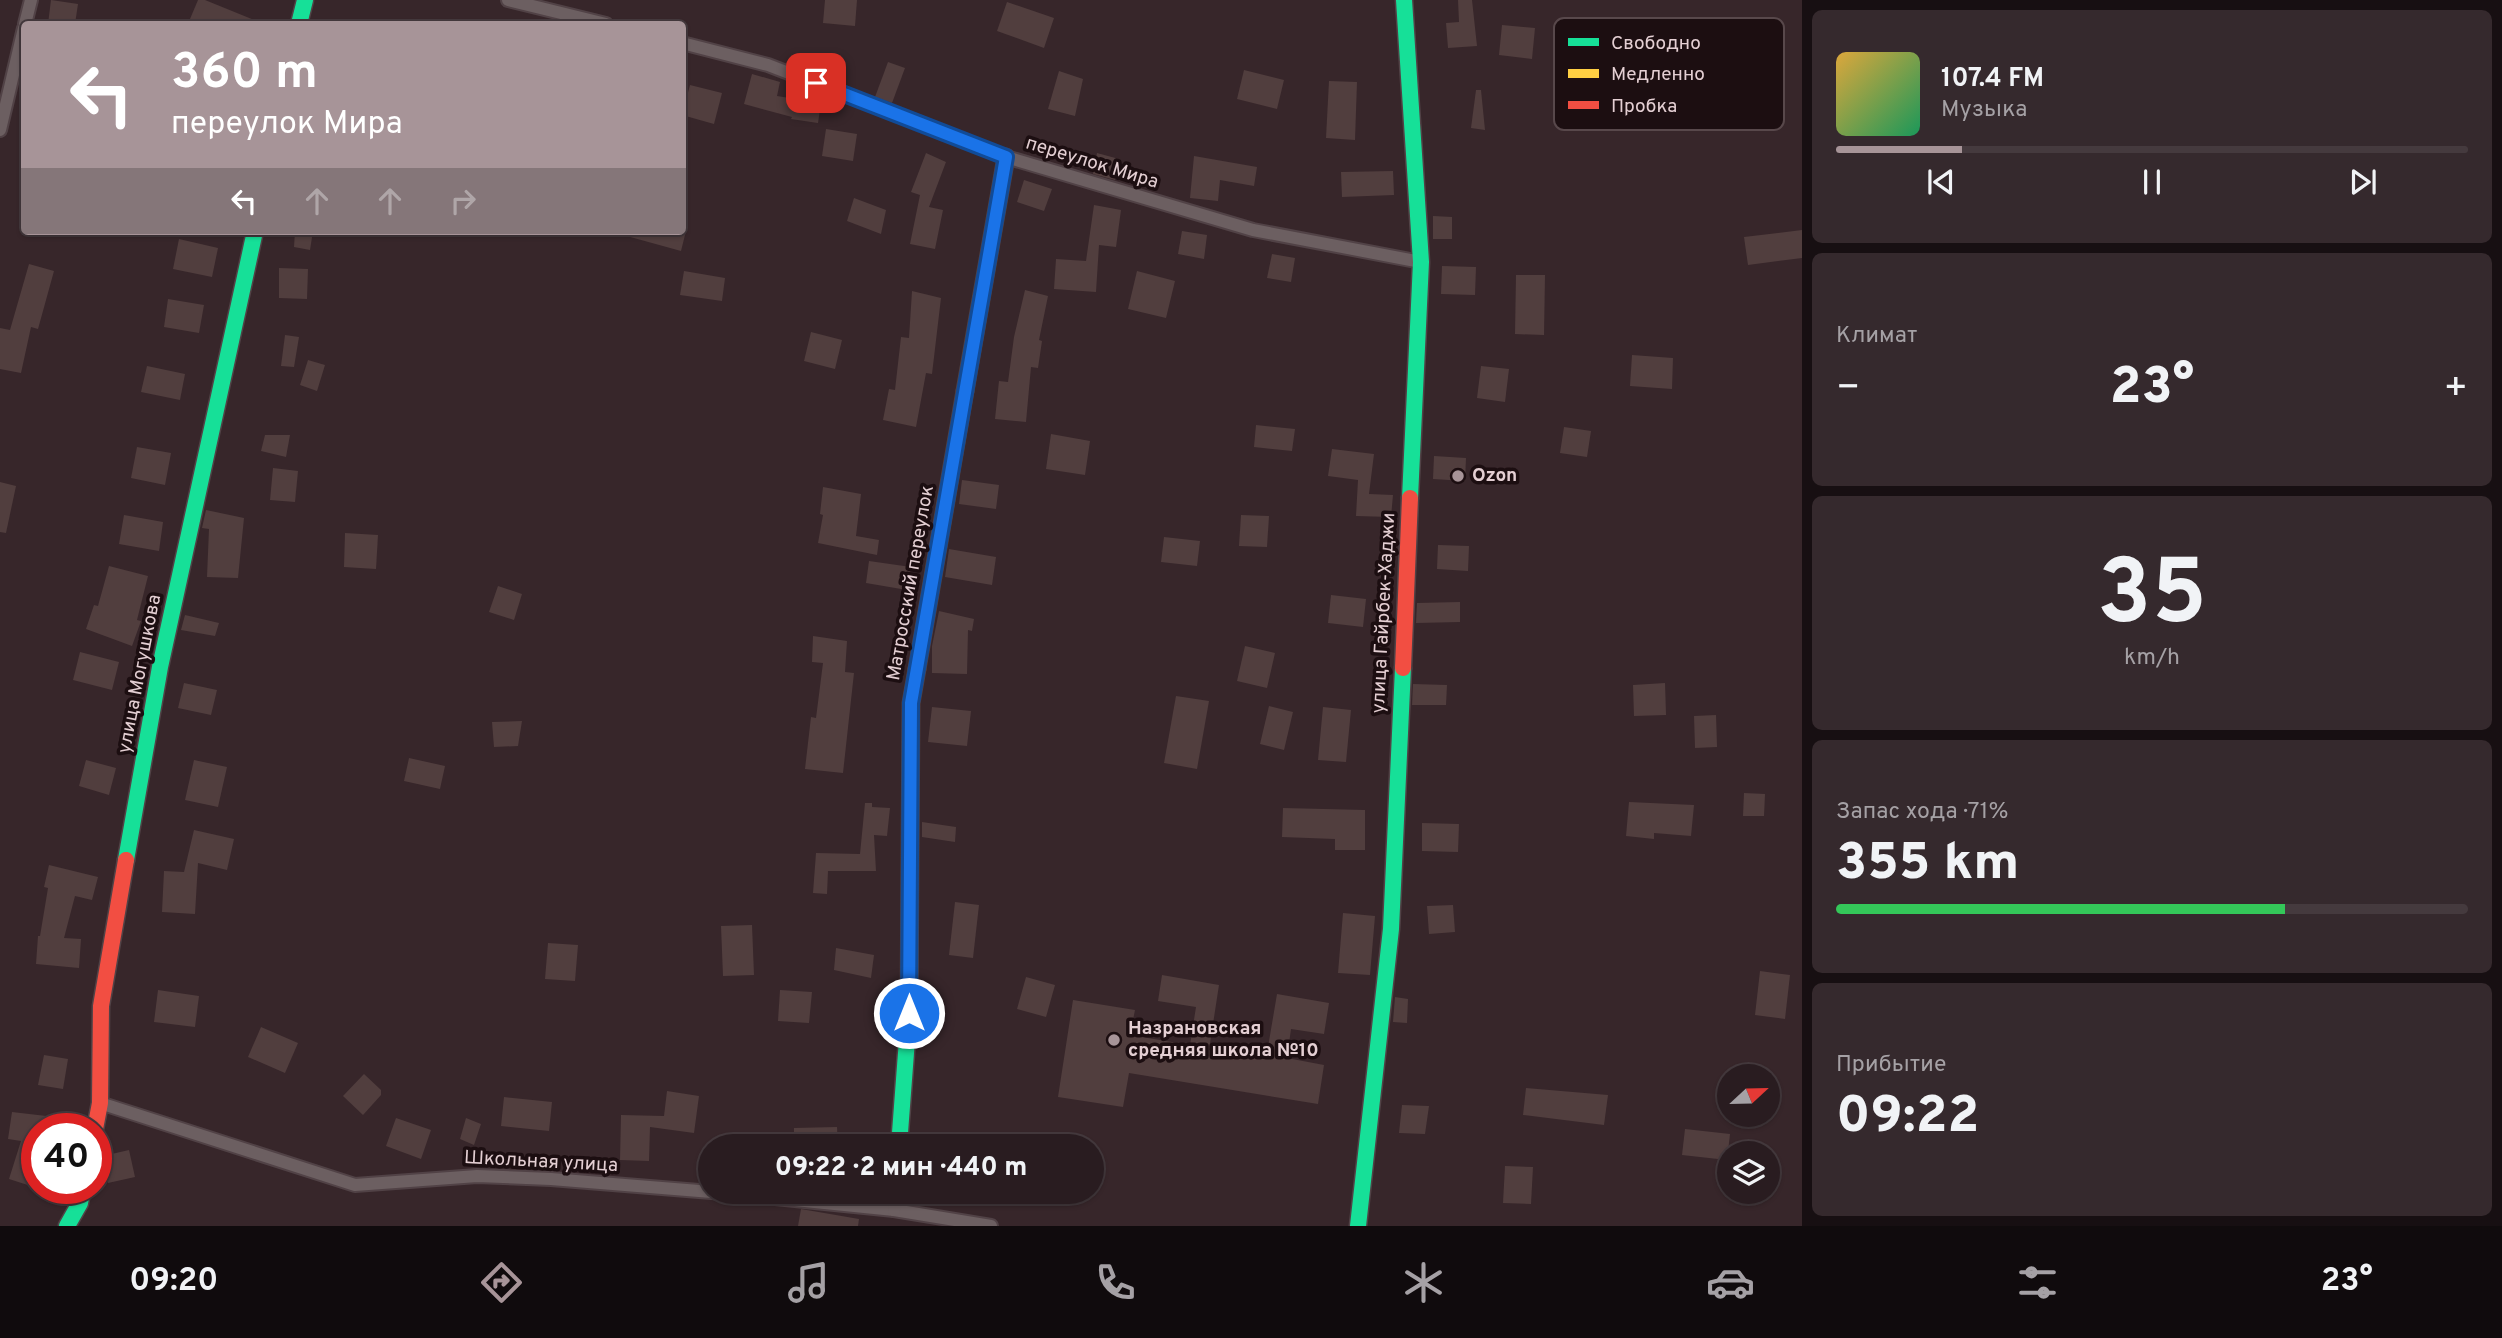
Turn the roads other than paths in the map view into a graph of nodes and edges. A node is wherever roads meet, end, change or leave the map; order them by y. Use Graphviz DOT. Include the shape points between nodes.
graph roads {
  1 [pos="31,0"];
  2 [pos="305,0"];
  3 [pos="508,0"];
  4 [pos="1404,0"];
  5 [pos="26,21"];
  6 [pos="300,21"];
  7 [pos="594,21"];
  8 [pos="21,43"];
  9 [pos="686,44"];
  10 [pos="0,130"];
  11 [pos="1006,157"];
  12 [pos="254,235"];
  13 [pos="1421,262"];
  14 [pos="100,1103"];
  15 [pos="98,1113"];
  16 [pos="900,1134"];
  17 [pos="79,1204"];
  18 [pos="894,1204"];
  19 [pos="894,1210"];
  20 [pos="67,1226"];
  21 [pos="990,1226"];
  22 [pos="1358,1226"];
  1 -- 5 [label="street"];
  2 -- 6 [label="street"];
  3 -- 7 [label="street"];
  4 -- 13 [label="street, улица Гайрбек-Хаджи"];
  8 -- 10 [label="street"];
  9 -- 11 [label="street, переулок Мира" via="768,65"];
  11 -- 13 [label="street, переулок Мира" via="1253,230"];
  11 -- 16 [label="street, Матросский переулок" via="911,703 909,1013"];
  12 -- 14 [label="street, улица Могушкова" via="160,667 101,1006"];
  13 -- 22 [label="street, улица Гайрбек-Хаджи" via="1391,929"];
  14 -- 15 [label="street, улица Могушкова"];
  14 -- 19 [label="street, Школьная улица" via="355,1185 477,1176 551,1179"];
  17 -- 20 [label="street"];
  18 -- 19 [label="street"];
  19 -- 21 [label="street, Школьная улица"];
}
